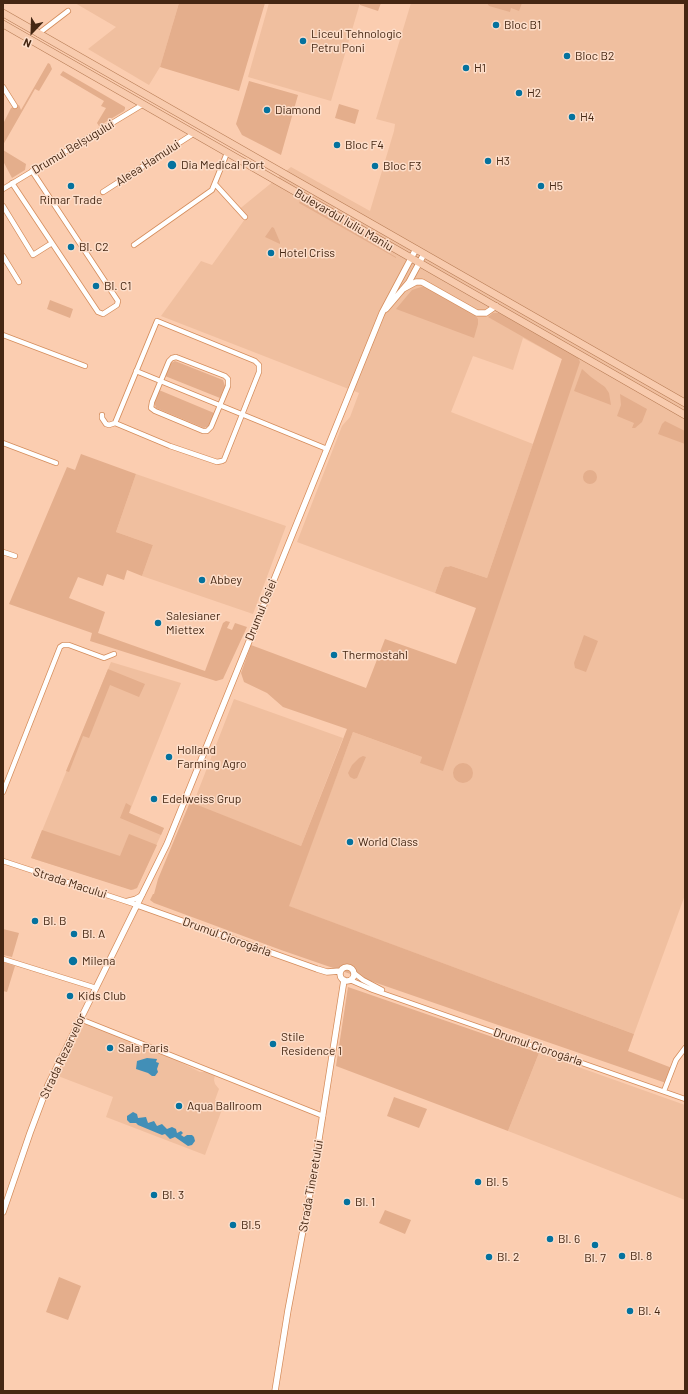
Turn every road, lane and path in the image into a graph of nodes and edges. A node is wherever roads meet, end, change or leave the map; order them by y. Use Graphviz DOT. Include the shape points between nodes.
graph roads {
  1 [pos="68,11"];
  2 [pos="3,13"];
  3 [pos="3,24"];
  4 [pos="38,34"];
  5 [pos="123,82"];
  6 [pos="3,87"];
  7 [pos="118,91"];
  8 [pos="142,105"];
  9 [pos="14,106"];
  10 [pos="193,134"];
  11 [pos="227,153"];
  12 [pos="275,169"];
  13 [pos="32,171"];
  14 [pos="270,178"];
  15 [pos="12,183"];
  16 [pos="214,184"];
  17 [pos="3,189"];
  18 [pos="103,192"];
  19 [pos="3,206"];
  20 [pos="245,216"];
  21 [pos="52,243"];
  22 [pos="134,245"];
  23 [pos="416,249"];
  24 [pos="424,254"];
  25 [pos="3,256"];
  26 [pos="411,258"];
  27 [pos="419,263"];
  28 [pos="19,282"];
  29 [pos="403,289"];
  30 [pos="496,306"];
  31 [pos="382,313"];
  32 [pos="3,335"];
  33 [pos="85,366"];
  34 [pos="136,371"];
  35 [pos="160,381"];
  36 [pos="658,388"];
  37 [pos="666,392"];
  38 [pos="654,397"];
  39 [pos="662,401"];
  40 [pos="685,403"];
  41 [pos="220,405"];
  42 [pos="242,414"];
  43 [pos="102,415"];
  44 [pos="685,415"];
  45 [pos="115,423"];
  46 [pos="3,443"];
  47 [pos="327,449"];
  48 [pos="56,463"];
  49 [pos="3,552"];
  50 [pos="15,556"];
  51 [pos="114,654"];
  52 [pos="3,792"];
  53 [pos="3,861"];
  54 [pos="143,894"];
  55 [pos="125,901"];
  56 [pos="137,906"];
  57 [pos="3,959"];
  58 [pos="340,971"];
  59 [pos="354,973"];
  60 [pos="347,980"];
  61 [pos="96,988"];
  62 [pos="390,995"];
  63 [pos="80,1019"];
  64 [pos="685,1048"];
  65 [pos="664,1091"];
  66 [pos="685,1099"];
  67 [pos="323,1116"];
  68 [pos="6,1195"];
  69 [pos="3,1212"];
  70 [pos="275,1391"];
  1 -- 4 [label="street"];
  2 -- 4 [label="main road, Bulevardul Iuliu Maniu"];
  3 -- 7 [label="main road, Bulevardul Iuliu Maniu"];
  4 -- 5 [label="main road, Bulevardul Iuliu Maniu"];
  5 -- 7 [label="main road"];
  5 -- 12 [label="main road, Bulevardul Iuliu Maniu"];
  6 -- 9 [label="street"];
  7 -- 8 [label="main road, Bulevardul Iuliu Maniu"];
  8 -- 10 [label="main road, Bulevardul Iuliu Maniu"];
  8 -- 13 [label="street, Drumul Belșugului"];
  10 -- 11 [label="main road, Bulevardul Iuliu Maniu"];
  10 -- 18 [label="street, Aleea Hamului"];
  11 -- 14 [label="main road, Bulevardul Iuliu Maniu"];
  11 -- 16 [label="street"];
  12 -- 14 [label="main road"];
  12 -- 23 [label="main road, Bulevardul Iuliu Maniu"];
  13 -- 15 [label="street, Drumul Belșugului"];
  13 -- 21 [label="street" via="118,301 117,305 103,314 98,312"];
  14 -- 26 [label="main road, Bulevardul Iuliu Maniu"];
  15 -- 17 [label="street, Drumul Belșugului"];
  15 -- 21 [label="street"];
  16 -- 20 [label="street"];
  16 -- 22 [label="street" via="212,190"];
  19 -- 21 [label="street" via="33,255"];
  23 -- 24 [label="main road, Bulevardul Iuliu Maniu"];
  23 -- 26 [label="street, Drumul Osiei"];
  24 -- 27 [label="street, Drumul Osiei"];
  24 -- 36 [label="main road, Bulevardul Iuliu Maniu"];
  25 -- 28 [label="street"];
  26 -- 27 [label="main road, Bulevardul Iuliu Maniu"];
  26 -- 31 [label="street, Drumul Osiei"];
  27 -- 29 [label="street, Drumul Osiei"];
  27 -- 30 [label="main road, Bulevardul Iuliu Maniu"];
  29 -- 30 [label="street" via="416,282 422,282 477,313 486,313"];
  29 -- 31 [label="street, Drumul Osiei"];
  30 -- 38 [label="main road, Bulevardul Iuliu Maniu"];
  31 -- 47 [label="street, Drumul Osiei"];
  32 -- 33 [label="street"];
  34 -- 35 [label="street"];
  34 -- 42 [label="street" via="157,321 258,363 259,372"];
  34 -- 45 [label="street"];
  35 -- 41 [label="street"];
  35 -- 41 [label="street" via="169,361 178,357 226,377 228,384"];
  35 -- 41 [label="street" via="151,405 152,410 196,428 205,431 209,429"];
  36 -- 37 [label="main road, Bulevardul Iuliu Maniu"];
  36 -- 38 [label="main road"];
  37 -- 39 [label="main road"];
  37 -- 40 [label="main road, Bulevardul Iuliu Maniu"];
  38 -- 39 [label="main road, Bulevardul Iuliu Maniu"];
  39 -- 44 [label="main road, Bulevardul Iuliu Maniu"];
  41 -- 42 [label="street"];
  42 -- 45 [label="street" via="224,460 220,462 170,446"];
  42 -- 47 [label="street"];
  43 -- 45 [label="street" via="106,424"];
  46 -- 48 [label="street"];
  47 -- 54 [label="street, Drumul Osiei" via="167,844"];
  49 -- 50 [label="street"];
  51 -- 52 [label="street" via="104,658 69,645 60,648"];
  53 -- 55 [label="street, Strada Macului"];
  54 -- 55 [label="street"];
  54 -- 56 [label="street, Drumul Osiei"];
  55 -- 56 [label="street, Strada Macului"];
  56 -- 58 [label="street, Drumul Ciorogârla" via="317,969 327,972"];
  56 -- 61 [label="street, Strada Rezervelor"];
  57 -- 61 [label="street"];
  58 -- 59 [label="street" via="348,966"];
  58 -- 60 [label="street" via="340,976"];
  59 -- 60 [label="street" via="353,977"];
  59 -- 62 [label="street, Drumul Ciorogârla"];
  60 -- 62 [label="street, Drumul Ciorogârla"];
  60 -- 67 [label="street, Strada Tineretului"];
  61 -- 63 [label="street, Strada Rezervelor"];
  62 -- 65 [label="street, Drumul Ciorogârla"];
  63 -- 67 [label="street"];
  63 -- 68 [label="street, Strada Rezervelor" via="48,1085"];
  64 -- 65 [label="street" via="676,1060"];
  65 -- 66 [label="street, Drumul Ciorogârla"];
  67 -- 70 [label="street, Strada Tineretului"];
  68 -- 69 [label="street, Strada Rezervelor"];
}
